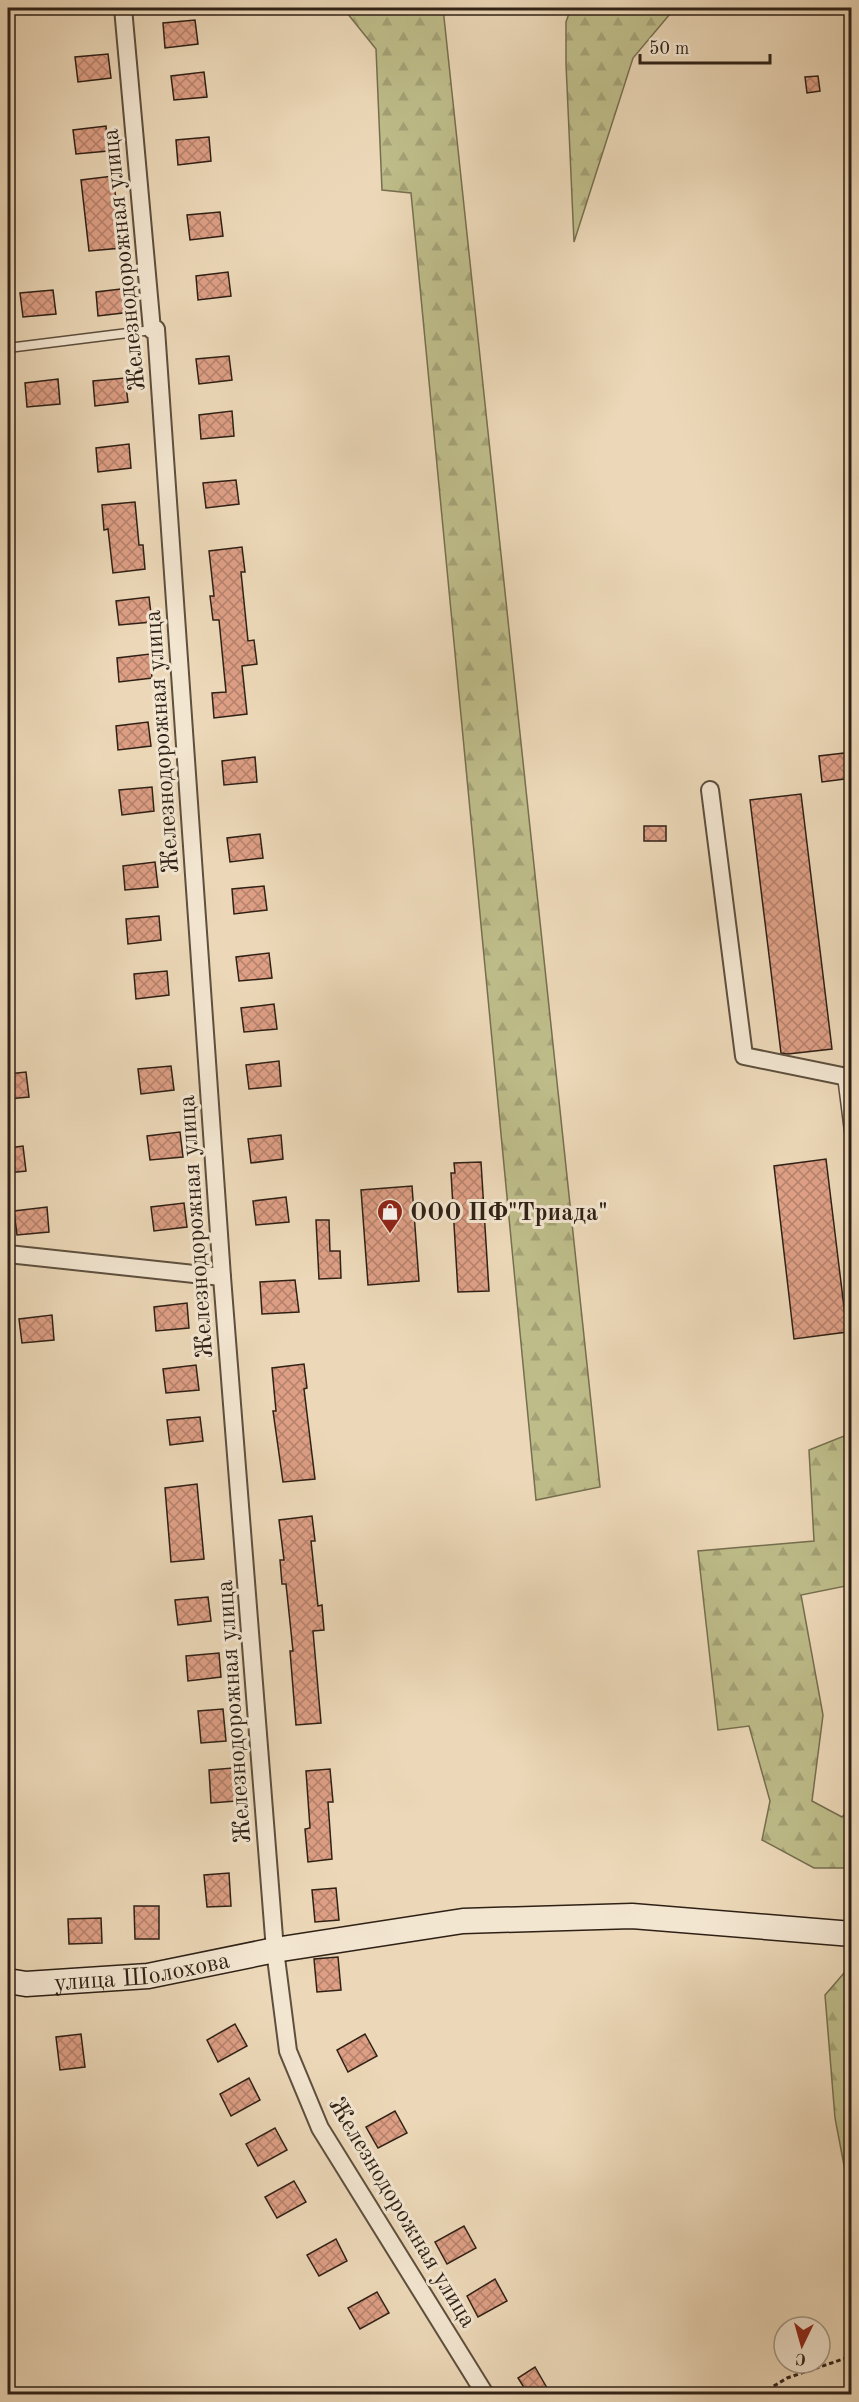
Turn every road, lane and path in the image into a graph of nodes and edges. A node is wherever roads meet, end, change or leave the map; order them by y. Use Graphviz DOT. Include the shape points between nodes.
graph roads {
  1 [pos="123,8"];
  2 [pos="152,330"];
  3 [pos="8,348"];
  4 [pos="710,790"];
  5 [pos="847,1077"];
  6 [pos="852,1155"];
  7 [pos="8,1254"];
  8 [pos="222,1277"];
  9 [pos="852,1934"];
  10 [pos="275,1950"];
  11 [pos="8,1982"];
  12 [pos="852,2356"];
  13 [pos="485,2394"];
  14 [pos="761,2394"];
  1 -- 2 [label="street, Железнодорожная улица"];
  2 -- 3 [label="lane"];
  2 -- 8 [label="street, Железнодорожная улица" via="156,329 157,341"];
  4 -- 5 [label="street" via="744,1056"];
  5 -- 6 [label="lane"];
  7 -- 8 [label="street"];
  8 -- 10 [label="street, Железнодорожная улица"];
  9 -- 10 [label="street, улица Шолохова" via="620,1916 463,1921"];
  10 -- 11 [label="street, улица Шолохова" via="148,1976"];
  10 -- 13 [label="street, Железнодорожная улица" via="288,2051 320,2127"];
  12 -- 14 [label="path" via="787,2378"];
}
